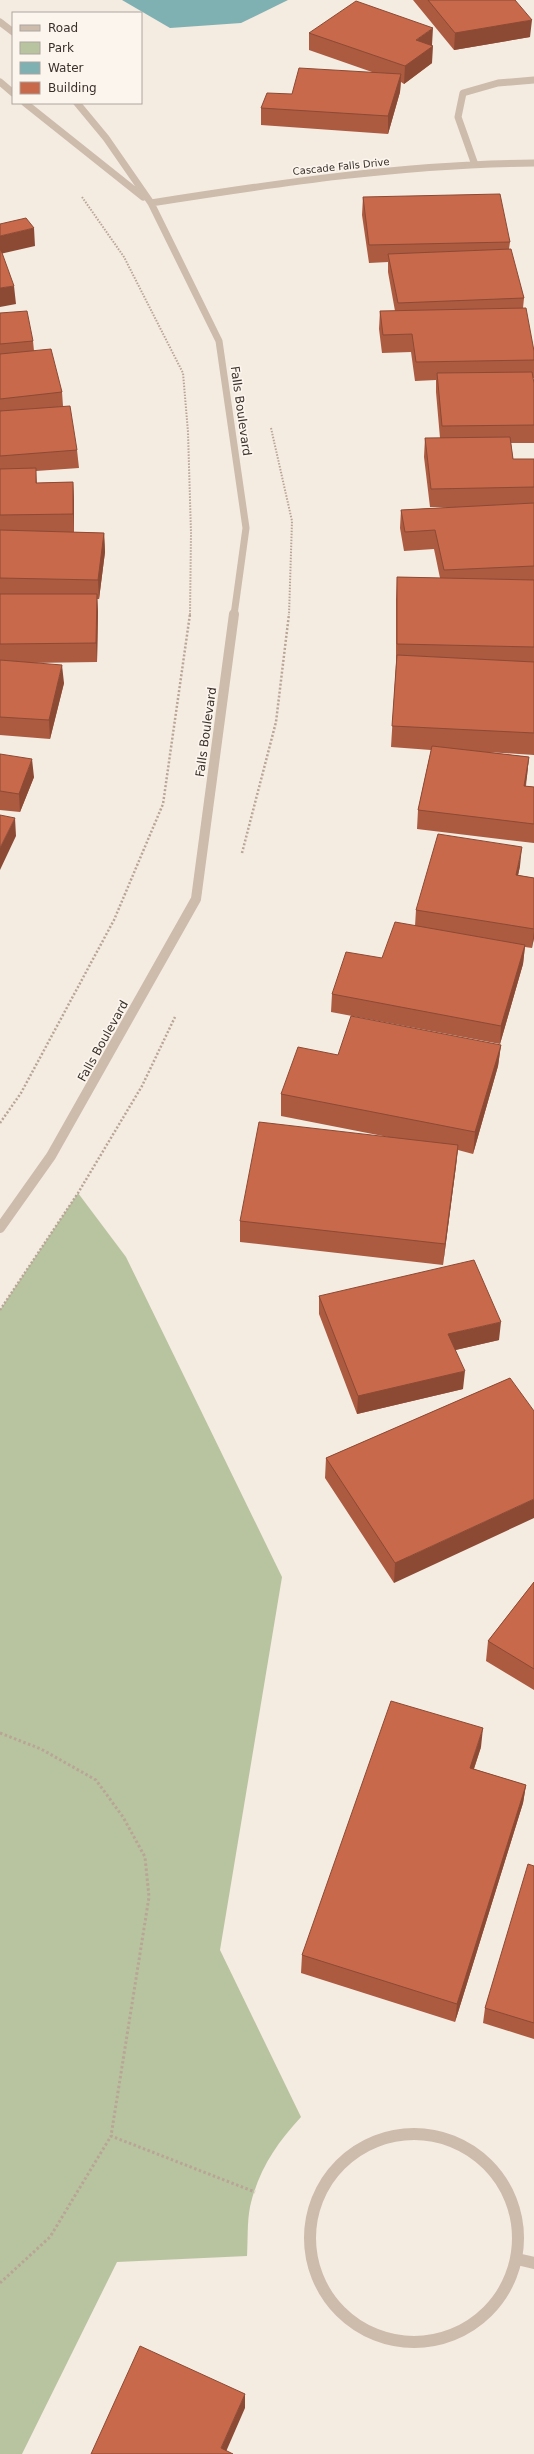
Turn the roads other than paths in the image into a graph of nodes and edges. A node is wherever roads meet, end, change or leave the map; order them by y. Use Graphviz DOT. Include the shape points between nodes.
graph roads {
  1 [pos="0,22"];
  2 [pos="12,31"];
  3 [pos="534,80"];
  4 [pos="0,82"];
  5 [pos="12,91"];
  6 [pos="26,104"];
  7 [pos="78,104"];
  8 [pos="474,162"];
  9 [pos="534,163"];
  10 [pos="151,203"];
  11 [pos="0,1228"];
  12 [pos="517,2259"];
  13 [pos="534,2263"];
  1 -- 2 [label="street"];
  3 -- 8 [label="street" via="508,80 483,85 463,93 458,117"];
  4 -- 5 [label="street"];
  6 -- 10 [label="street, Falls Boulevard"];
  7 -- 10 [label="street, Falls Boulevard" via="106,138"];
  8 -- 9 [label="street, Cascade Falls Drive"];
  8 -- 10 [label="street, Cascade Falls Drive" via="297,180"];
  10 -- 11 [label="street, Falls Boulevard" via="219,341 246,528 196,899 51,1156"];
  12 -- 12 [label="street" via="517,2227 508,2194 488,2167 462,2148 433,2136 401,2134 370,2141 344,2158 324,2182 311,2212 311,2248 322,2284 345,2313 376,2334 412,2342 449,2337 482,2321 505,2293"];
  12 -- 13 [label="street"];
}
